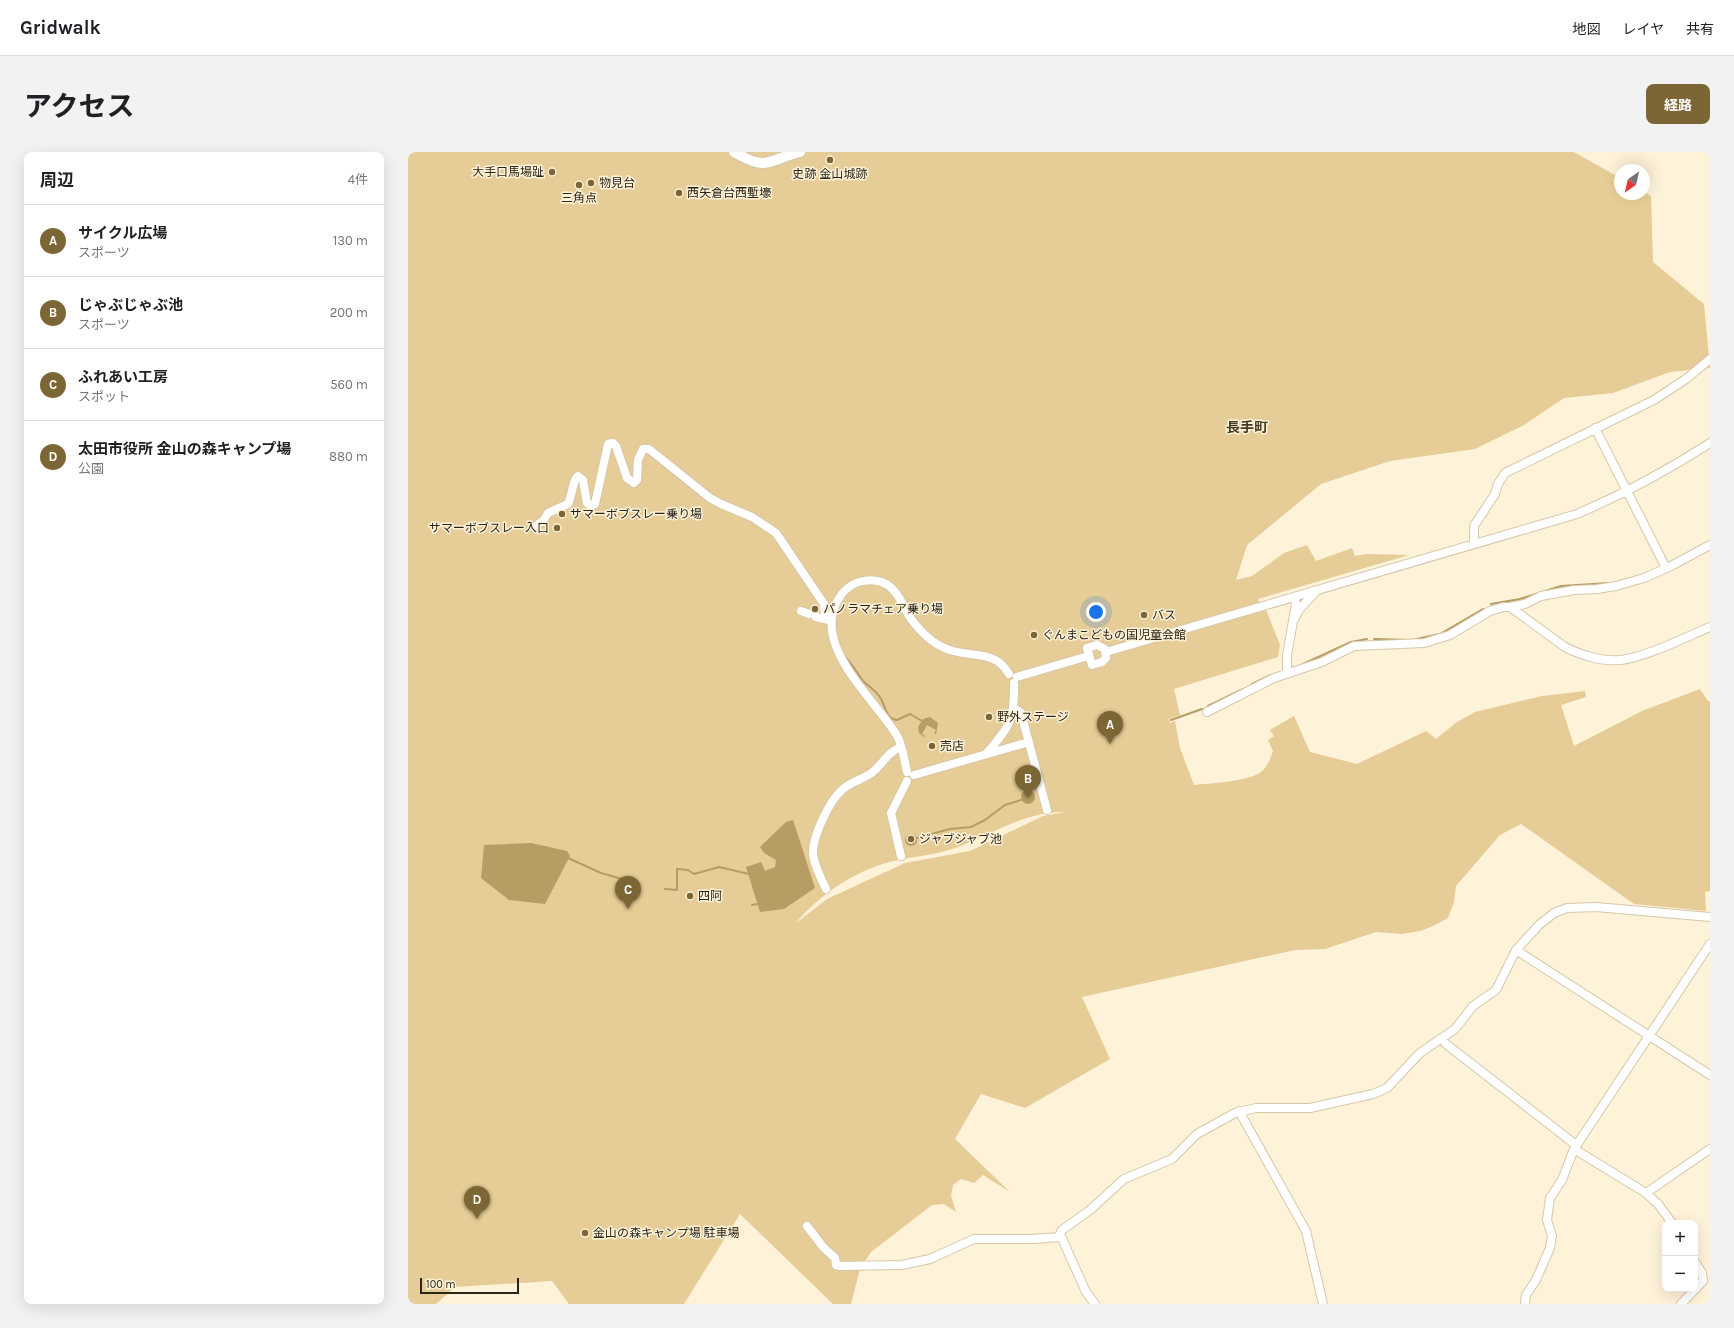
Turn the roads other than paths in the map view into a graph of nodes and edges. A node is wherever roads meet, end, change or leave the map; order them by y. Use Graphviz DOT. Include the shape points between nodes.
graph roads {
  1 [pos="734,152"];
  2 [pos="800,152"];
  3 [pos="1710,359"];
  4 [pos="1595,428"];
  5 [pos="1710,443"];
  6 [pos="1627,492"];
  7 [pos="536,525"];
  8 [pos="1474,544"];
  9 [pos="1710,545"];
  10 [pos="1666,568"];
  11 [pos="1316,590"];
  12 [pos="1294,597"];
  13 [pos="1510,607"];
  14 [pos="809,614"];
  15 [pos="829,620"];
  16 [pos="1293,621"];
  17 [pos="1710,627"];
  18 [pos="1106,652"];
  19 [pos="1085,657"];
  20 [pos="1288,673"];
  21 [pos="1013,678"];
  22 [pos="1014,708"];
  23 [pos="1207,712"];
  24 [pos="1029,742"];
  25 [pos="901,746"];
  26 [pos="984,755"];
  27 [pos="911,773"];
  28 [pos="1047,810"];
  29 [pos="901,856"];
  30 [pos="826,889"];
  31 [pos="1710,917"];
  32 [pos="1710,944"];
  33 [pos="1516,950"];
  34 [pos="1648,1035"];
  35 [pos="1441,1038"];
  36 [pos="1710,1075"];
  37 [pos="1238,1111"];
  38 [pos="1575,1147"];
  39 [pos="1710,1149"];
  40 [pos="1646,1193"];
  41 [pos="1670,1220"];
  42 [pos="807,1226"];
  43 [pos="1060,1237"];
  44 [pos="1698,1266"];
  45 [pos="1702,1283"];
  46 [pos="1710,1286"];
  47 [pos="1095,1304"];
  48 [pos="1323,1304"];
  49 [pos="1525,1304"];
  50 [pos="1681,1304"];
  1 -- 2 [label="main road" via="748,160 766,163"];
  3 -- 4 [label="street" via="1654,400"];
  4 -- 6 [label="street"];
  4 -- 8 [label="street" via="1505,473 1474,526"];
  5 -- 6 [label="street" via="1665,472"];
  6 -- 8 [label="street" via="1577,514"];
  6 -- 10 [label="street"];
  7 -- 15 [label="street" via="543,521 548,513 568,504 575,478 578,476 583,480 587,503 591,506 595,504 608,444 613,443 616,446 627,478 634,483 638,480 639,456 643,449 649,449 710,498 752,517 776,533 824,604"];
  8 -- 11 [label="street"];
  9 -- 10 [label="street"];
  10 -- 13 [label="street" via="1616,586 1541,596 1525,604"];
  11 -- 12 [label="street"];
  11 -- 16 [label="street" via="1303,604"];
  12 -- 16 [label="street" via="1296,604"];
  12 -- 18 [label="street"];
  13 -- 17 [label="street" via="1565,648 1610,660 1629,659"];
  13 -- 20 [label="street" via="1490,611 1441,639 1419,644 1354,646 1322,662"];
  14 -- 15 [label="street"];
  15 -- 21 [label="street" via="837,602 851,585 864,580 882,581 892,588 916,625 932,641 952,651 993,658"];
  15 -- 25 [label="street" via="832,635 843,661 896,733"];
  16 -- 20 [label="street" via="1287,655"];
  19 -- 21 [label="street"];
  20 -- 23 [label="street"];
  21 -- 22 [label="street"];
  22 -- 24 [label="street" via="1021,713"];
  22 -- 26 [label="street" via="1002,735"];
  24 -- 26 [label="street"];
  24 -- 28 [label="street"];
  25 -- 27 [label="street"];
  25 -- 30 [label="street" via="886,756 875,770 843,789 825,814 813,855"];
  26 -- 27 [label="street"];
  27 -- 29 [label="street" via="904,777 907,781 891,813"];
  31 -- 33 [label="street" via="1624,908 1567,908 1548,917"];
  32 -- 34 [label="street"];
  33 -- 34 [label="street"];
  33 -- 35 [label="street" via="1496,990 1473,1006 1455,1029"];
  34 -- 36 [label="street"];
  34 -- 38 [label="street"];
  35 -- 37 [label="street" via="1420,1053 1394,1082 1383,1090 1310,1108 1256,1108"];
  35 -- 38 [label="street"];
  37 -- 43 [label="street" via="1202,1131 1172,1159 1124,1180 1090,1210 1062,1230"];
  37 -- 48 [label="street" via="1306,1231"];
  38 -- 40 [label="street"];
  38 -- 49 [label="street" via="1562,1180 1550,1198 1547,1220 1552,1236 1550,1248 1536,1280 1526,1294"];
  39 -- 40 [label="street"];
  40 -- 41 [label="street"];
  42 -- 43 [label="street" via="839,1266 902,1265 930,1259 974,1239"];
  43 -- 47 [label="street" via="1086,1292"];
  44 -- 45 [label="street" via="1702,1272"];
  45 -- 46 [label="street"];
  45 -- 50 [label="street"];
}
